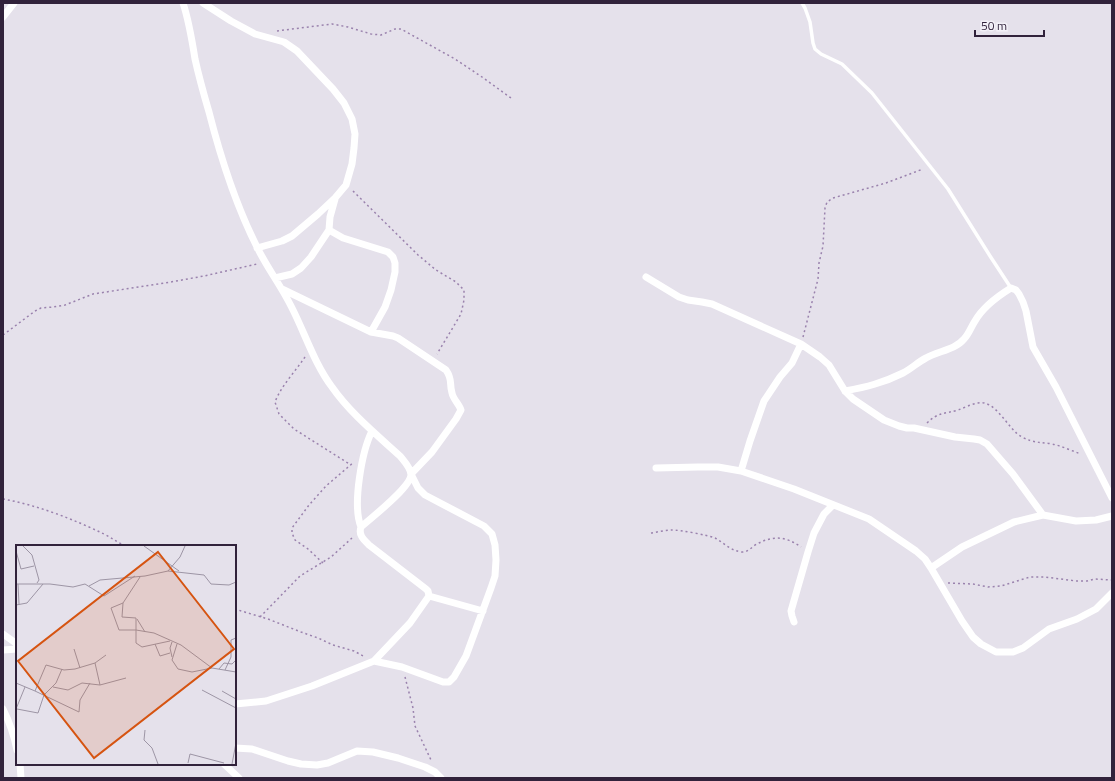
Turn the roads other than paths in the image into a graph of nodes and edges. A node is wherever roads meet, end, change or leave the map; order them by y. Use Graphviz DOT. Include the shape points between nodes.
graph roads {
  1 [pos="14,3"];
  2 [pos="183,3"];
  3 [pos="203,3"];
  4 [pos="802,3"];
  5 [pos="3,18"];
  6 [pos="335,198"];
  7 [pos="329,230"];
  8 [pos="257,248"];
  9 [pos="646,277"];
  10 [pos="275,278"];
  11 [pos="1011,288"];
  12 [pos="282,289"];
  13 [pos="371,332"];
  14 [pos="801,344"];
  15 [pos="845,391"];
  16 [pos="372,431"];
  17 [pos="656,468"];
  18 [pos="741,471"];
  19 [pos="411,474"];
  20 [pos="1112,498"];
  21 [pos="833,505"];
  22 [pos="1042,515"];
  23 [pos="1112,516"];
  24 [pos="360,529"];
  25 [pos="932,568"];
  26 [pos="1112,593"];
  27 [pos="429,596"];
  28 [pos="483,611"];
  29 [pos="794,622"];
  30 [pos="3,634"];
  31 [pos="16,643"];
  32 [pos="16,649"];
  33 [pos="3,650"];
  34 [pos="374,661"];
  35 [pos="236,704"];
  36 [pos="3,709"];
  37 [pos="16,745"];
  38 [pos="236,748"];
  39 [pos="20,765"];
  40 [pos="225,765"];
  41 [pos="21,778"];
  42 [pos="239,778"];
  43 [pos="441,778"];
  1 -- 5 [label="street"];
  2 -- 8 [label="street" via="211,120 245,224"];
  3 -- 6 [label="street" via="231,22 255,34 284,42 297,50 344,103 352,119 355,134 352,164 346,185"];
  4 -- 11 [label="lane" via="810,22 815,49 842,64 872,93 948,189"];
  6 -- 7 [label="street"];
  6 -- 8 [label="street" via="292,236"];
  7 -- 10 [label="street" via="301,268 292,274"];
  7 -- 13 [label="street" via="343,238 388,252 393,257 395,272 391,290"];
  8 -- 10 [label="street"];
  9 -- 14 [label="street" via="679,297 712,304"];
  10 -- 12 [label="street"];
  11 -- 15 [label="street" via="981,313 958,345 927,358 880,384"];
  11 -- 20 [label="street" via="1016,290 1023,302 1033,347"];
  12 -- 13 [label="street"];
  12 -- 16 [label="street" via="319,367 332,388"];
  13 -- 19 [label="street" via="398,338 446,370 450,376 452,393 461,410 432,452"];
  14 -- 15 [label="street" via="828,364"];
  14 -- 18 [label="street" via="792,363 764,401"];
  15 -- 22 [label="street" via="884,420 899,426 980,440 987,444 1013,474"];
  16 -- 19 [label="street" via="400,456"];
  16 -- 24 [label="street" via="364,452 357,500"];
  17 -- 18 [label="street" via="718,467"];
  18 -- 21 [label="street"];
  19 -- 24 [label="street" via="409,481 396,497"];
  19 -- 28 [label="street" via="425,495 484,526 492,534 496,560 494,576"];
  21 -- 25 [label="street" via="869,519 916,551"];
  21 -- 29 [label="street" via="824,514 814,533 792,611"];
  22 -- 23 [label="street" via="1076,521"];
  22 -- 25 [label="street" via="1014,522 992,532 962,547"];
  24 -- 27 [label="street" via="362,538 369,545 426,589"];
  25 -- 26 [label="street" via="973,637 996,652 1013,652 1022,648 1050,629 1096,609"];
  27 -- 28 [label="street"];
  27 -- 34 [label="street" via="410,623"];
  28 -- 34 [label="street" via="466,656 449,682"];
  30 -- 31 [label="street"];
  32 -- 33 [label="street"];
  34 -- 35 [label="street" via="266,701"];
  36 -- 37 [label="street" via="10,721"];
  38 -- 43 [label="street" via="252,749 288,761 317,765 328,764 357,751 373,752 412,762 435,772"];
  39 -- 41 [label="street"];
  40 -- 42 [label="street"];
}
